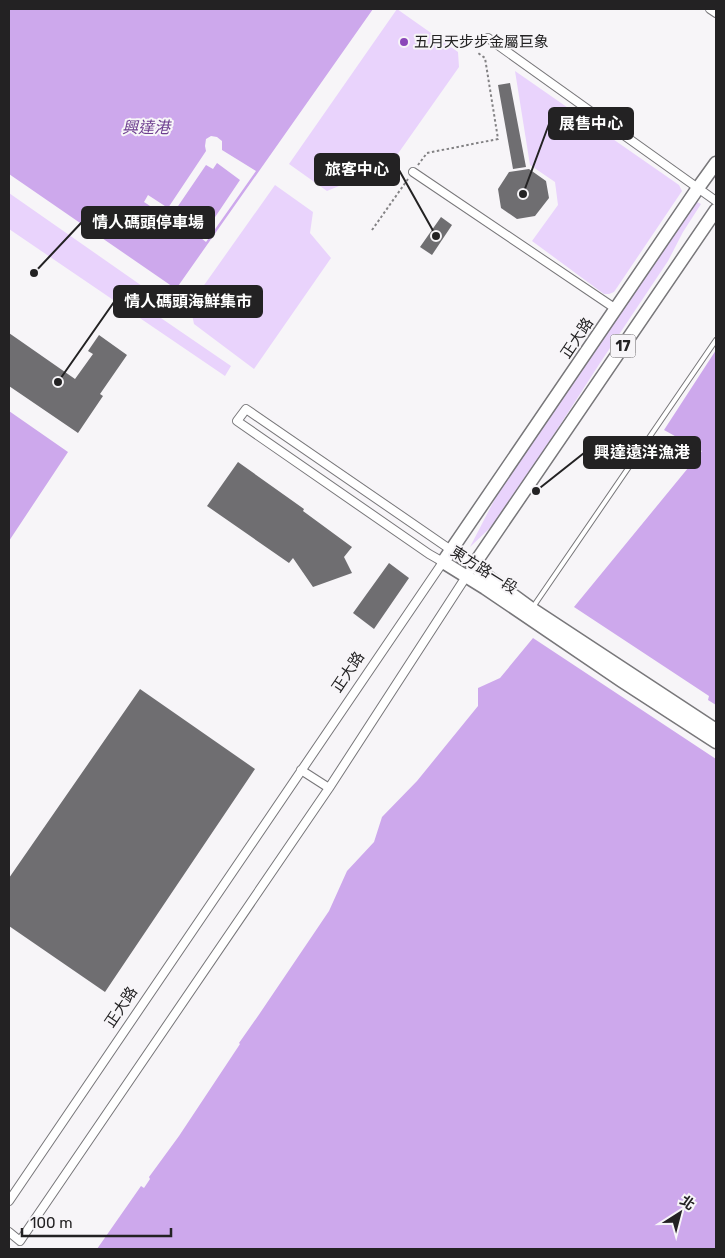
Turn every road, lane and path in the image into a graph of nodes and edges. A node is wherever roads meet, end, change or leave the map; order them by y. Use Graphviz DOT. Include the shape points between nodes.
graph roads {
  1 [pos="710,9"];
  2 [pos="716,13"];
  3 [pos="488,38"];
  4 [pos="478,53"];
  5 [pos="498,139"];
  6 [pos="716,163"];
  7 [pos="413,172"];
  8 [pos="698,188"];
  9 [pos="716,201"];
  10 [pos="716,210"];
  11 [pos="616,309"];
  12 [pos="716,340"];
  13 [pos="451,550"];
  14 [pos="443,562"];
  15 [pos="470,571"];
  16 [pos="532,609"];
  17 [pos="716,730"];
  18 [pos="716,742"];
  19 [pos="302,770"];
  20 [pos="329,788"];
  21 [pos="9,1200"];
  22 [pos="9,1232"];
  1 -- 2 [label="street"];
  3 -- 8 [label="street"];
  4 -- 5 [label="path" via="485,58"];
  6 -- 8 [label="main road, 正大路 / 17"];
  7 -- 11 [label="street"];
  8 -- 9 [label="street"];
  8 -- 11 [label="main road, 正大路 / 17"];
  10 -- 15 [label="main road, 17"];
  11 -- 13 [label="main road, 正大路 / 17"];
  12 -- 16 [label="lane"];
  13 -- 14 [label="main road, 正大路 / 17"];
  13 -- 14 [label="street, 東方路一段" via="246,409 237,422"];
  13 -- 15 [label="street, 東方路一段"];
  14 -- 15 [label="main road, 東方路一段"];
  14 -- 19 [label="street, 正大路"];
  15 -- 16 [label="main road, 東方路一段"];
  15 -- 18 [label="main road, 東方路一段"];
  15 -- 20 [label="street"];
  16 -- 17 [label="main road, 東方路一段"];
  19 -- 20 [label="street"];
  19 -- 21 [label="street, 正大路"];
  20 -- 22 [label="street" via="20,1241"];
}
